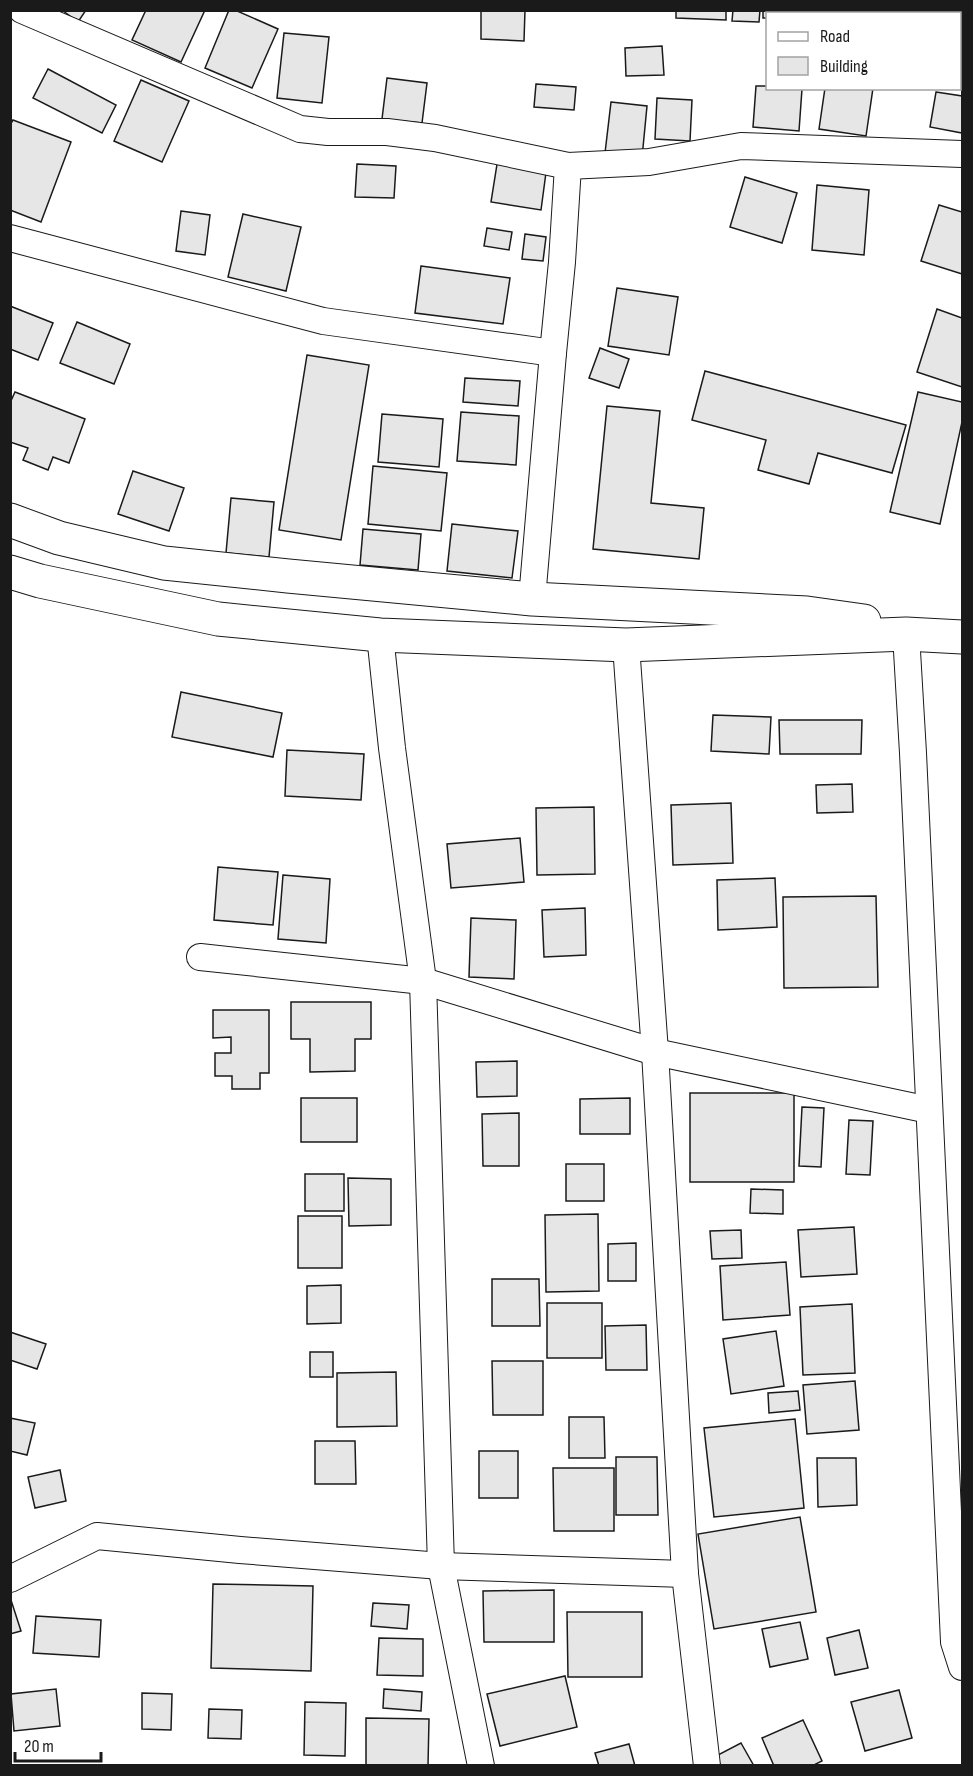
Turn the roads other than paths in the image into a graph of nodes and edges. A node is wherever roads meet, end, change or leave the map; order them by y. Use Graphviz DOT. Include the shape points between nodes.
graph roads {
  1 [pos="22,10"];
  2 [pos="963,153"];
  3 [pos="568,166"];
  4 [pos="10,238"];
  5 [pos="552,353"];
  6 [pos="10,520"];
  7 [pos="10,572"];
  8 [pos="532,599"];
  9 [pos="381,634"];
  10 [pos="906,634"];
  11 [pos="963,637"];
  12 [pos="626,645"];
  13 [pos="200,957"];
  14 [pos="423,981"];
  15 [pos="655,1052"];
  16 [pos="929,1110"];
  17 [pos="441,1566"];
  18 [pos="685,1574"];
  19 [pos="10,1579"];
  20 [pos="963,1667"];
  21 [pos="481,1766"];
  22 [pos="707,1766"];
  1 -- 3 [label="street" via="300,129 435,138"];
  2 -- 3 [label="street" via="741,146 649,162"];
  3 -- 5 [label="street"];
  4 -- 5 [label="street" via="323,321"];
  5 -- 8 [label="street"];
  6 -- 8 [label="highway" via="59,538 164,563"];
  7 -- 9 [label="highway" via="218,619"];
  8 -- 10 [label="highway" via="807,613 858,620"];
  9 -- 12 [label="highway"];
  9 -- 14 [label="street"];
  10 -- 11 [label="highway"];
  10 -- 12 [label="highway"];
  10 -- 16 [label="street"];
  12 -- 15 [label="street"];
  13 -- 14 [label="street"];
  14 -- 15 [label="street"];
  14 -- 17 [label="street"];
  15 -- 16 [label="street"];
  15 -- 18 [label="street"];
  16 -- 20 [label="street" via="954,1642"];
  17 -- 18 [label="street"];
  17 -- 19 [label="street" via="97,1536"];
  17 -- 21 [label="street"];
  18 -- 22 [label="street"];
}
